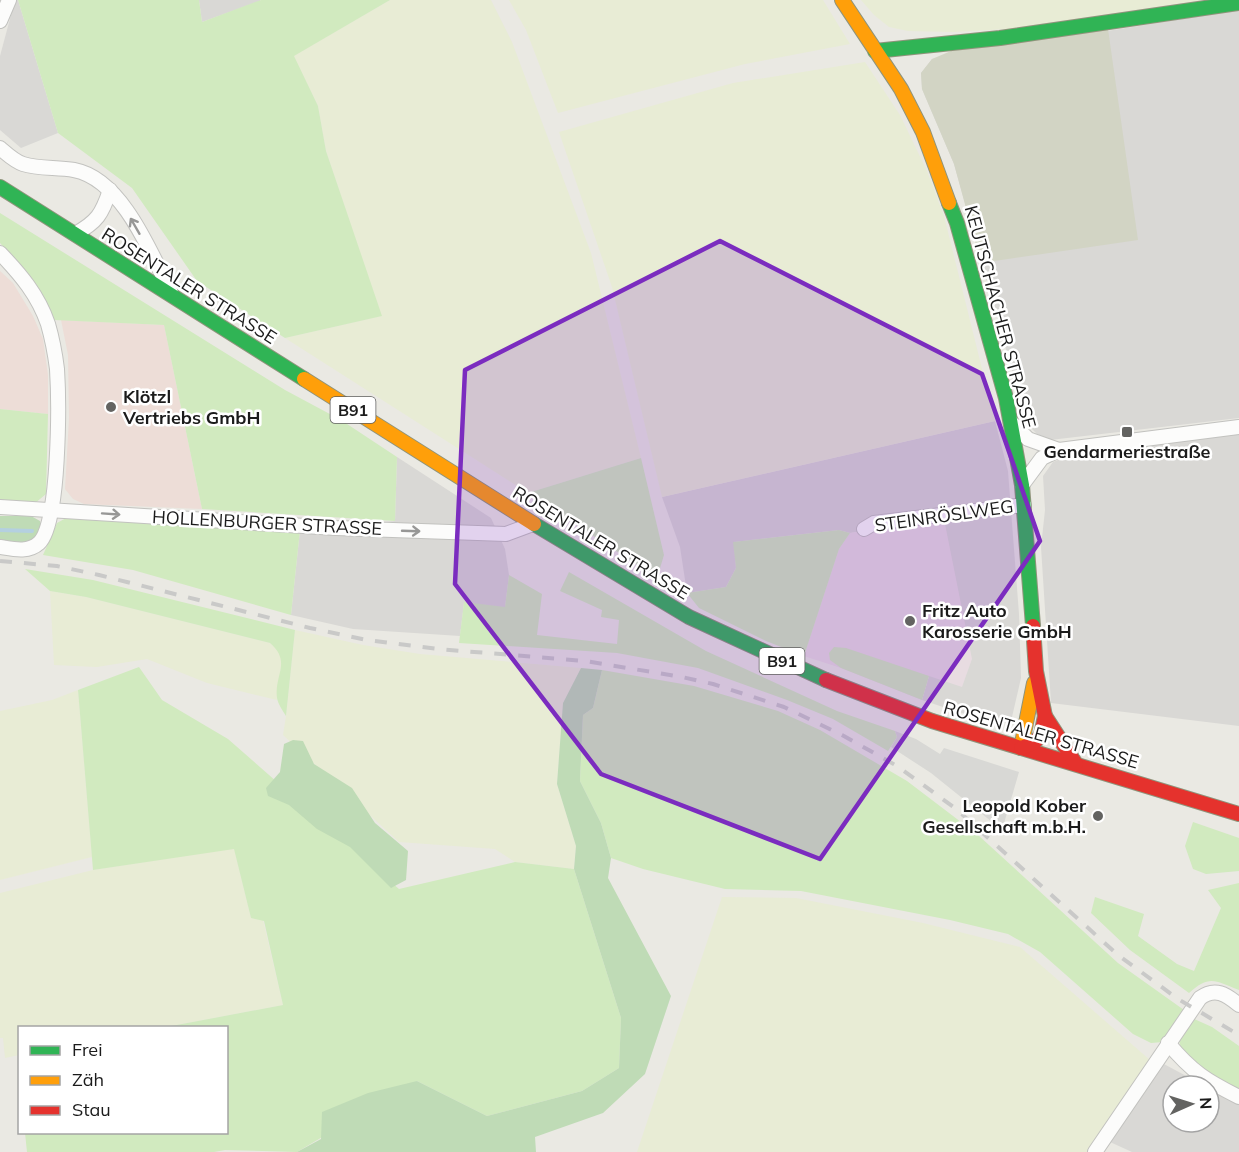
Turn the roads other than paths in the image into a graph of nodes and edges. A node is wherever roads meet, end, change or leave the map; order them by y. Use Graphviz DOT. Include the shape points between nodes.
graph roads {
  1 [pos="9,0"];
  2 [pos="842,0"];
  3 [pos="1239,3"];
  4 [pos="0,21"];
  5 [pos="875,51"];
  6 [pos="0,148"];
  7 [pos="0,187"];
  8 [pos="110,190"];
  9 [pos="75,234"];
  10 [pos="0,253"];
  11 [pos="172,296"];
  12 [pos="1011,422"];
  13 [pos="1239,427"];
  14 [pos="1049,451"];
  15 [pos="1018,457"];
  16 [pos="1022,484"];
  17 [pos="1024,505"];
  18 [pos="0,507"];
  19 [pos="53,510"];
  20 [pos="533,524"];
  21 [pos="864,529"];
  22 [pos="0,547"];
  23 [pos="1036,671"];
  24 [pos="1045,716"];
  25 [pos="1022,748"];
  26 [pos="1076,764"];
  27 [pos="1239,814"];
  28 [pos="1239,1005"];
  29 [pos="1168,1043"];
  30 [pos="1239,1097"];
  31 [pos="1095,1152"];
  1 -- 4 [label="street"];
  2 -- 5 [label="main road, KEUTSCHACHER STRASSE"];
  3 -- 5 [label="main road" via="1000,38"];
  5 -- 12 [label="main road, KEUTSCHACHER STRASSE" via="901,88 940,175 957,223"];
  6 -- 8 [label="street" via="24,164 75,170"];
  7 -- 9 [label="main road, ROSENTALER STRASSE / B91"];
  8 -- 9 [label="street" via="98,218"];
  11 -- 8 [label="street, one-way" via="153,256"];
  9 -- 11 [label="main road, ROSENTALER STRASSE / B91"];
  10 -- 19 [label="street" via="24,277 39,302 53,344 58,414"];
  11 -- 20 [label="main road, ROSENTALER STRASSE / B91"];
  12 -- 14 [label="street" via="1028,439"];
  12 -- 15 [label="main road, KEUTSCHACHER STRASSE"];
  13 -- 14 [label="street"];
  14 -- 15 [label="street" via="1025,450"];
  14 -- 16 [label="street"];
  15 -- 16 [label="main road, KEUTSCHACHER STRASSE"];
  16 -- 17 [label="main road, KEUTSCHACHER STRASSE"];
  17 -- 21 [label="street, STEINRÖSLWEG" via="885,522"];
  17 -- 23 [label="main road, KEUTSCHACHER STRASSE"];
  18 -- 19 [label="street, HOLLENBURGER STRASSE"];
  19 -- 20 [label="street, HOLLENBURGER STRASSE, one-way" via="336,528 506,534"];
  19 -- 22 [label="street" via="46,535 33,548"];
  20 -- 25 [label="main road, ROSENTALER STRASSE / B91" via="670,606 753,648 932,722"];
  23 -- 24 [label="main road"];
  23 -- 25 [label="main road"];
  24 -- 25 [label="main road" via="1041,735"];
  24 -- 26 [label="main road"];
  25 -- 26 [label="main road, ROSENTALER STRASSE / B91"];
  26 -- 27 [label="main road, ROSENTALER STRASSE / B91"];
  28 -- 29 [label="street" via="1226,994 1207,993"];
  29 -- 30 [label="street" via="1197,1074"];
  29 -- 31 [label="street"];
}
